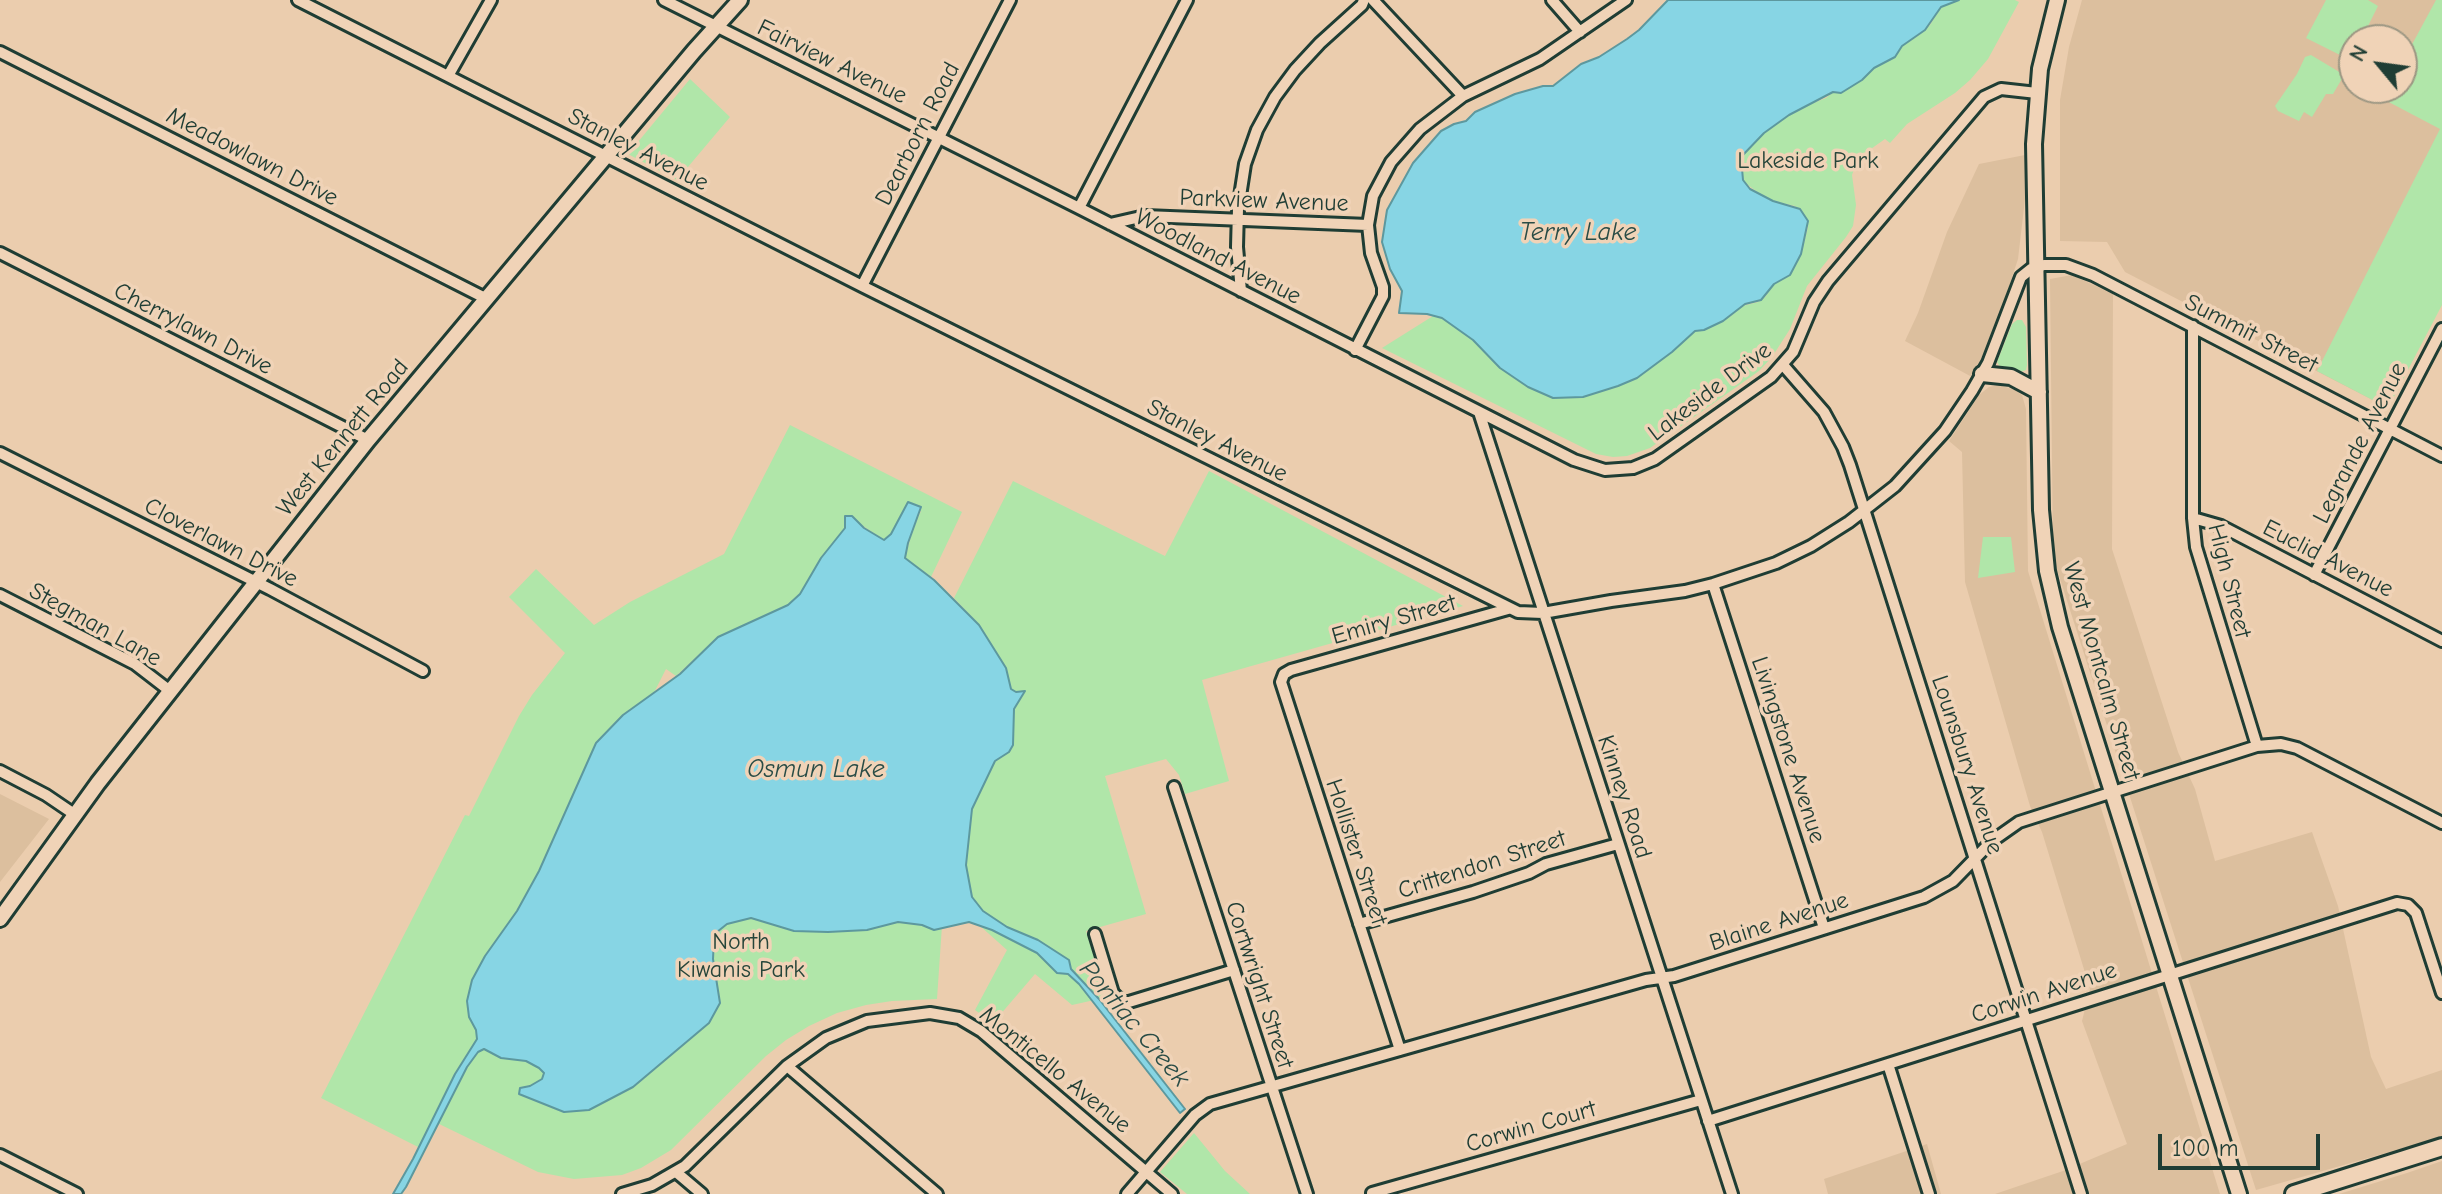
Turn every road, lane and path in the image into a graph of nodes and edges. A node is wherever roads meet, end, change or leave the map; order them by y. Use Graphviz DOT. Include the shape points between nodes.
graph roads {
  1 [pos="298,0"];
  2 [pos="491,0"];
  3 [pos="664,0"];
  4 [pos="740,0"];
  5 [pos="1010,0"];
  6 [pos="1187,0"];
  7 [pos="1364,0"];
  8 [pos="1373,0"];
  9 [pos="1552,0"];
  10 [pos="1626,0"];
  11 [pos="2057,0"];
  12 [pos="312,3"];
  13 [pos="715,26"];
  14 [pos="1580,32"];
  15 [pos="0,52"];
  16 [pos="448,76"];
  17 [pos="2037,93"];
  18 [pos="1463,96"];
  19 [pos="939,138"];
  20 [pos="605,156"];
  21 [pos="1079,208"];
  22 [pos="1237,220"];
  23 [pos="1110,224"];
  24 [pos="1368,225"];
  25 [pos="0,253"];
  26 [pos="2037,266"];
  27 [pos="862,286"];
  28 [pos="1241,291"];
  29 [pos="485,298"];
  30 [pos="2193,326"];
  31 [pos="2442,329"];
  32 [pos="1355,350"];
  33 [pos="1783,365"];
  34 [pos="1982,374"];
  35 [pos="2039,392"];
  36 [pos="1479,412"];
  37 [pos="2390,429"];
  38 [pos="368,440"];
  39 [pos="0,453"];
  40 [pos="2442,456"];
  41 [pos="1865,510"];
  42 [pos="2193,518"];
  43 [pos="2314,575"];
  44 [pos="256,582"];
  45 [pos="1713,584"];
  46 [pos="0,595"];
  47 [pos="1508,609"];
  48 [pos="1543,613"];
  49 [pos="2442,641"];
  50 [pos="1291,670"];
  51 [pos="423,671"];
  52 [pos="170,691"];
  53 [pos="2257,746"];
  54 [pos="0,771"];
  55 [pos="1174,787"];
  56 [pos="2113,792"];
  57 [pos="74,814"];
  58 [pos="2442,823"];
  59 [pos="1618,844"];
  60 [pos="1975,860"];
  61 [pos="0,919"];
  62 [pos="1359,924"];
  63 [pos="1824,928"];
  64 [pos="1095,934"];
  65 [pos="1234,970"];
  66 [pos="2170,974"];
  67 [pos="1662,978"];
  68 [pos="2442,993"];
  69 [pos="2026,1020"];
  70 [pos="1400,1050"];
  71 [pos="1888,1064"];
  72 [pos="787,1066"];
  73 [pos="1271,1087"];
  74 [pos="1701,1100"];
  75 [pos="1708,1121"];
  76 [pos="2442,1147"];
  77 [pos="0,1155"];
  78 [pos="676,1172"];
  79 [pos="1146,1172"];
  80 [pos="1372,1193"];
  81 [pos="77,1194"];
  82 [pos="622,1194"];
  83 [pos="702,1194"];
  84 [pos="937,1194"];
  85 [pos="1127,1194"];
  86 [pos="1172,1194"];
  87 [pos="1307,1194"];
  88 [pos="1732,1194"];
  89 [pos="1929,1194"];
  90 [pos="2081,1194"];
  91 [pos="2239,1194"];
  92 [pos="2294,1194"];
  1 -- 12 [label="street, Stanley Avenue"];
  2 -- 16 [label="street"];
  3 -- 13 [label="street, Fairview Avenue"];
  4 -- 13 [label="main road, West Kennett Road"];
  5 -- 19 [label="street, Dearborn Road"];
  6 -- 21 [label="street"];
  7 -- 22 [label="street" via="1300,64 1267,111 1245,164"];
  8 -- 18 [label="street"];
  9 -- 14 [label="street"];
  10 -- 14 [label="street"];
  11 -- 17 [label="main road, West Montcalm Street"];
  12 -- 16 [label="street, Stanley Avenue"];
  13 -- 19 [label="street, Fairview Avenue"];
  13 -- 20 [label="main road, West Kennett Road"];
  14 -- 18 [label="street" via="1534,63"];
  15 -- 29 [label="street, Meadowlawn Drive"];
  16 -- 20 [label="street, Stanley Avenue"];
  17 -- 26 [label="main road, West Montcalm Street"];
  17 -- 33 [label="street, Lakeside Drive" via="2001,89 1984,97 1828,281"];
  18 -- 24 [label="street" via="1420,129 1391,162 1373,196"];
  19 -- 21 [label="street, Woodland Avenue"];
  19 -- 27 [label="street, Dearborn Road"];
  20 -- 27 [label="street, Stanley Avenue"];
  20 -- 29 [label="main road, West Kennett Road"];
  21 -- 23 [label="street, Woodland Avenue"];
  22 -- 23 [label="street, Parkview Avenue" via="1145,216"];
  22 -- 24 [label="street, Parkview Avenue"];
  22 -- 28 [label="street"];
  23 -- 28 [label="street, Woodland Avenue"];
  24 -- 32 [label="street" via="1383,296"];
  25 -- 38 [label="street, Cherrylawn Drive"];
  26 -- 30 [label="street, Summit Street" via="2083,270"];
  26 -- 34 [label="street, Stanley Avenue" via="2018,283"];
  26 -- 35 [label="main road, West Montcalm Street"];
  27 -- 47 [label="street, Stanley Avenue"];
  28 -- 32 [label="street, Woodland Avenue"];
  29 -- 38 [label="main road, West Kennett Road"];
  30 -- 37 [label="street, Summit Street"];
  30 -- 42 [label="street, High Street"];
  31 -- 37 [label="street, Legrande Avenue"];
  32 -- 36 [label="street, Woodland Avenue"];
  33 -- 36 [label="street, Lakeside Drive" via="1660,456 1626,469 1586,465"];
  33 -- 41 [label="street, Lounsbury Avenue" via="1832,426"];
  34 -- 35 [label="main road" via="2011,377"];
  34 -- 41 [label="street, Stanley Avenue" via="1931,448"];
  35 -- 56 [label="main road, West Montcalm Street" via="2041,510 2049,585"];
  36 -- 48 [label="street, Kinney Road"];
  37 -- 40 [label="street, Summit Street"];
  37 -- 43 [label="street, Legrande Avenue"];
  38 -- 44 [label="main road, West Kennett Road"];
  39 -- 44 [label="street, Cloverlawn Drive"];
  41 -- 45 [label="street, Stanley Avenue" via="1793,555"];
  41 -- 60 [label="street, Lounsbury Avenue"];
  42 -- 43 [label="street, Euclid Avenue" via="2221,526"];
  42 -- 53 [label="street, High Street" via="2202,573"];
  43 -- 49 [label="street, Euclid Avenue"];
  44 -- 51 [label="street, Cloverlawn Drive"];
  44 -- 52 [label="main road, West Kennett Road"];
  45 -- 48 [label="street, Stanley Avenue"];
  45 -- 63 [label="street, Livingstone Avenue"];
  46 -- 52 [label="street, Stegman Lane" via="135,664"];
  47 -- 48 [label="street, Stanley Avenue"];
  47 -- 50 [label="street, Emiry Street"];
  48 -- 59 [label="street, Kinney Road"];
  50 -- 62 [label="street, Hollister Street" via="1281,688"];
  52 -- 57 [label="main road, West Kennett Road"];
  53 -- 56 [label="street, Blaine Avenue"];
  53 -- 58 [label="street, Blaine Avenue" via="2297,748"];
  54 -- 57 [label="street"];
  55 -- 65 [label="street, Cortwright Street"];
  56 -- 60 [label="street, Blaine Avenue" via="2012,826"];
  56 -- 66 [label="main road, West Montcalm Street"];
  57 -- 61 [label="main road, West Kennett Road"];
  59 -- 62 [label="street, Crittendon Street"];
  59 -- 67 [label="street, Kinney Road"];
  60 -- 63 [label="street, Blaine Avenue" via="1931,894"];
  60 -- 69 [label="street, Lounsbury Avenue"];
  62 -- 70 [label="street, Hollister Street"];
  63 -- 67 [label="street, Blaine Avenue"];
  64 -- 65 [label="street" via="1120,1001"];
  65 -- 73 [label="street, Cortwright Street"];
  66 -- 68 [label="street, Corwin Avenue" via="2405,904 2416,913"];
  66 -- 69 [label="street, Corwin Avenue"];
  66 -- 91 [label="main road, West Montcalm Street"];
  67 -- 70 [label="street, Blaine Avenue"];
  67 -- 74 [label="street, Kinney Road"];
  69 -- 71 [label="street, Corwin Avenue"];
  69 -- 90 [label="street, Lounsbury Avenue"];
  70 -- 73 [label="street, Blaine Avenue"];
  71 -- 75 [label="street, Corwin Avenue"];
  71 -- 89 [label="street"];
  72 -- 78 [label="street, Monticello Avenue"];
  72 -- 79 [label="street, Monticello Avenue" via="826,1038 867,1021 930,1013 959,1018"];
  72 -- 84 [label="street"];
  73 -- 79 [label="street, Blaine Avenue" via="1200,1110"];
  73 -- 87 [label="street, Cortwright Street"];
  74 -- 75 [label="street, Kinney Road"];
  74 -- 80 [label="street, Corwin Court"];
  75 -- 88 [label="street, Kinney Road"];
  76 -- 92 [label="main road"];
  77 -- 81 [label="street"];
  78 -- 82 [label="street, Monticello Avenue"];
  78 -- 83 [label="street"];
  79 -- 85 [label="street, Blaine Avenue"];
  79 -- 86 [label="street, Monticello Avenue"];
}
